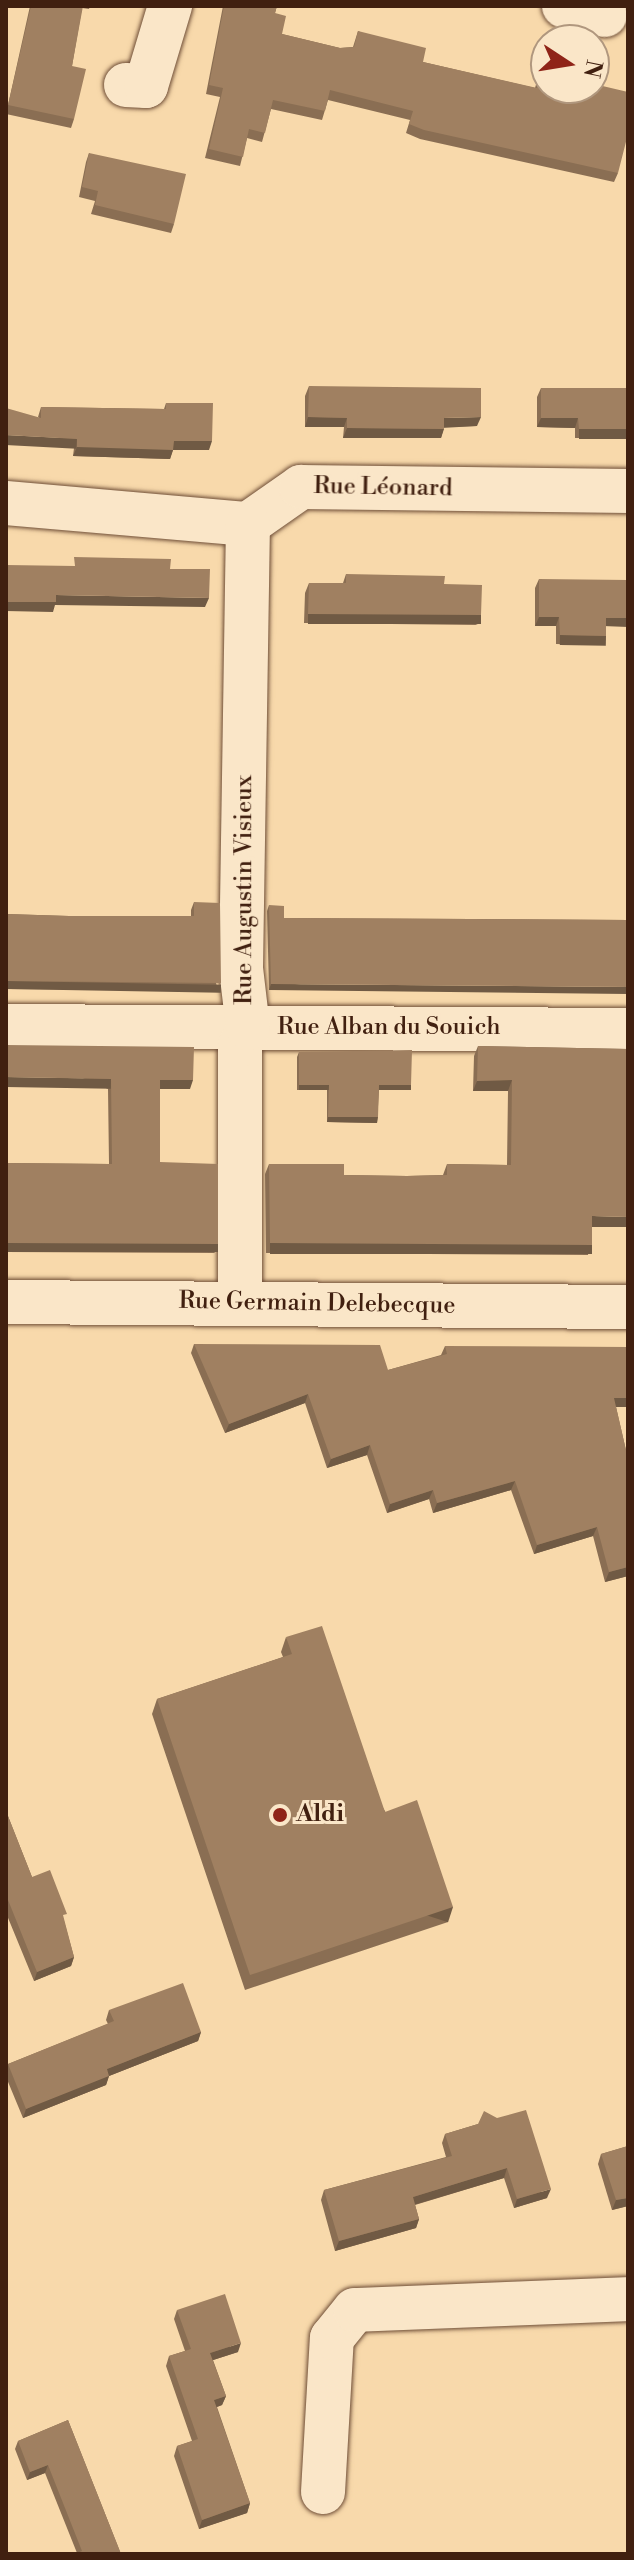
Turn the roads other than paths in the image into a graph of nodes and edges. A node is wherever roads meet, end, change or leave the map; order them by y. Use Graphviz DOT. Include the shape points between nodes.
graph roads {
  1 [pos="170,6"];
  2 [pos="126,85"];
  3 [pos="628,491"];
  4 [pos="6,503"];
  5 [pos="248,524"];
  6 [pos="6,1026"];
  7 [pos="248,1028"];
  8 [pos="628,1030"];
  9 [pos="6,1302"];
  10 [pos="240,1304"];
  11 [pos="628,1307"];
  12 [pos="628,2299"];
  13 [pos="323,2492"];
  1 -- 2 [label="street" via="146,86"];
  3 -- 5 [label="street, Rue Léonard" via="301,487"];
  4 -- 5 [label="street"];
  5 -- 7 [label="street, Rue Augustin Visieux" via="241,968"];
  6 -- 7 [label="street, Rue Alban du Souich"];
  7 -- 8 [label="street, Rue Alban du Souich"];
  7 -- 10 [label="street, Rue Augustin Visieux" via="240,1045"];
  9 -- 10 [label="street, Rue Germain Delebecque"];
  10 -- 11 [label="street, Rue Germain Delebecque"];
  12 -- 13 [label="street" via="355,2310 332,2338"];
}
